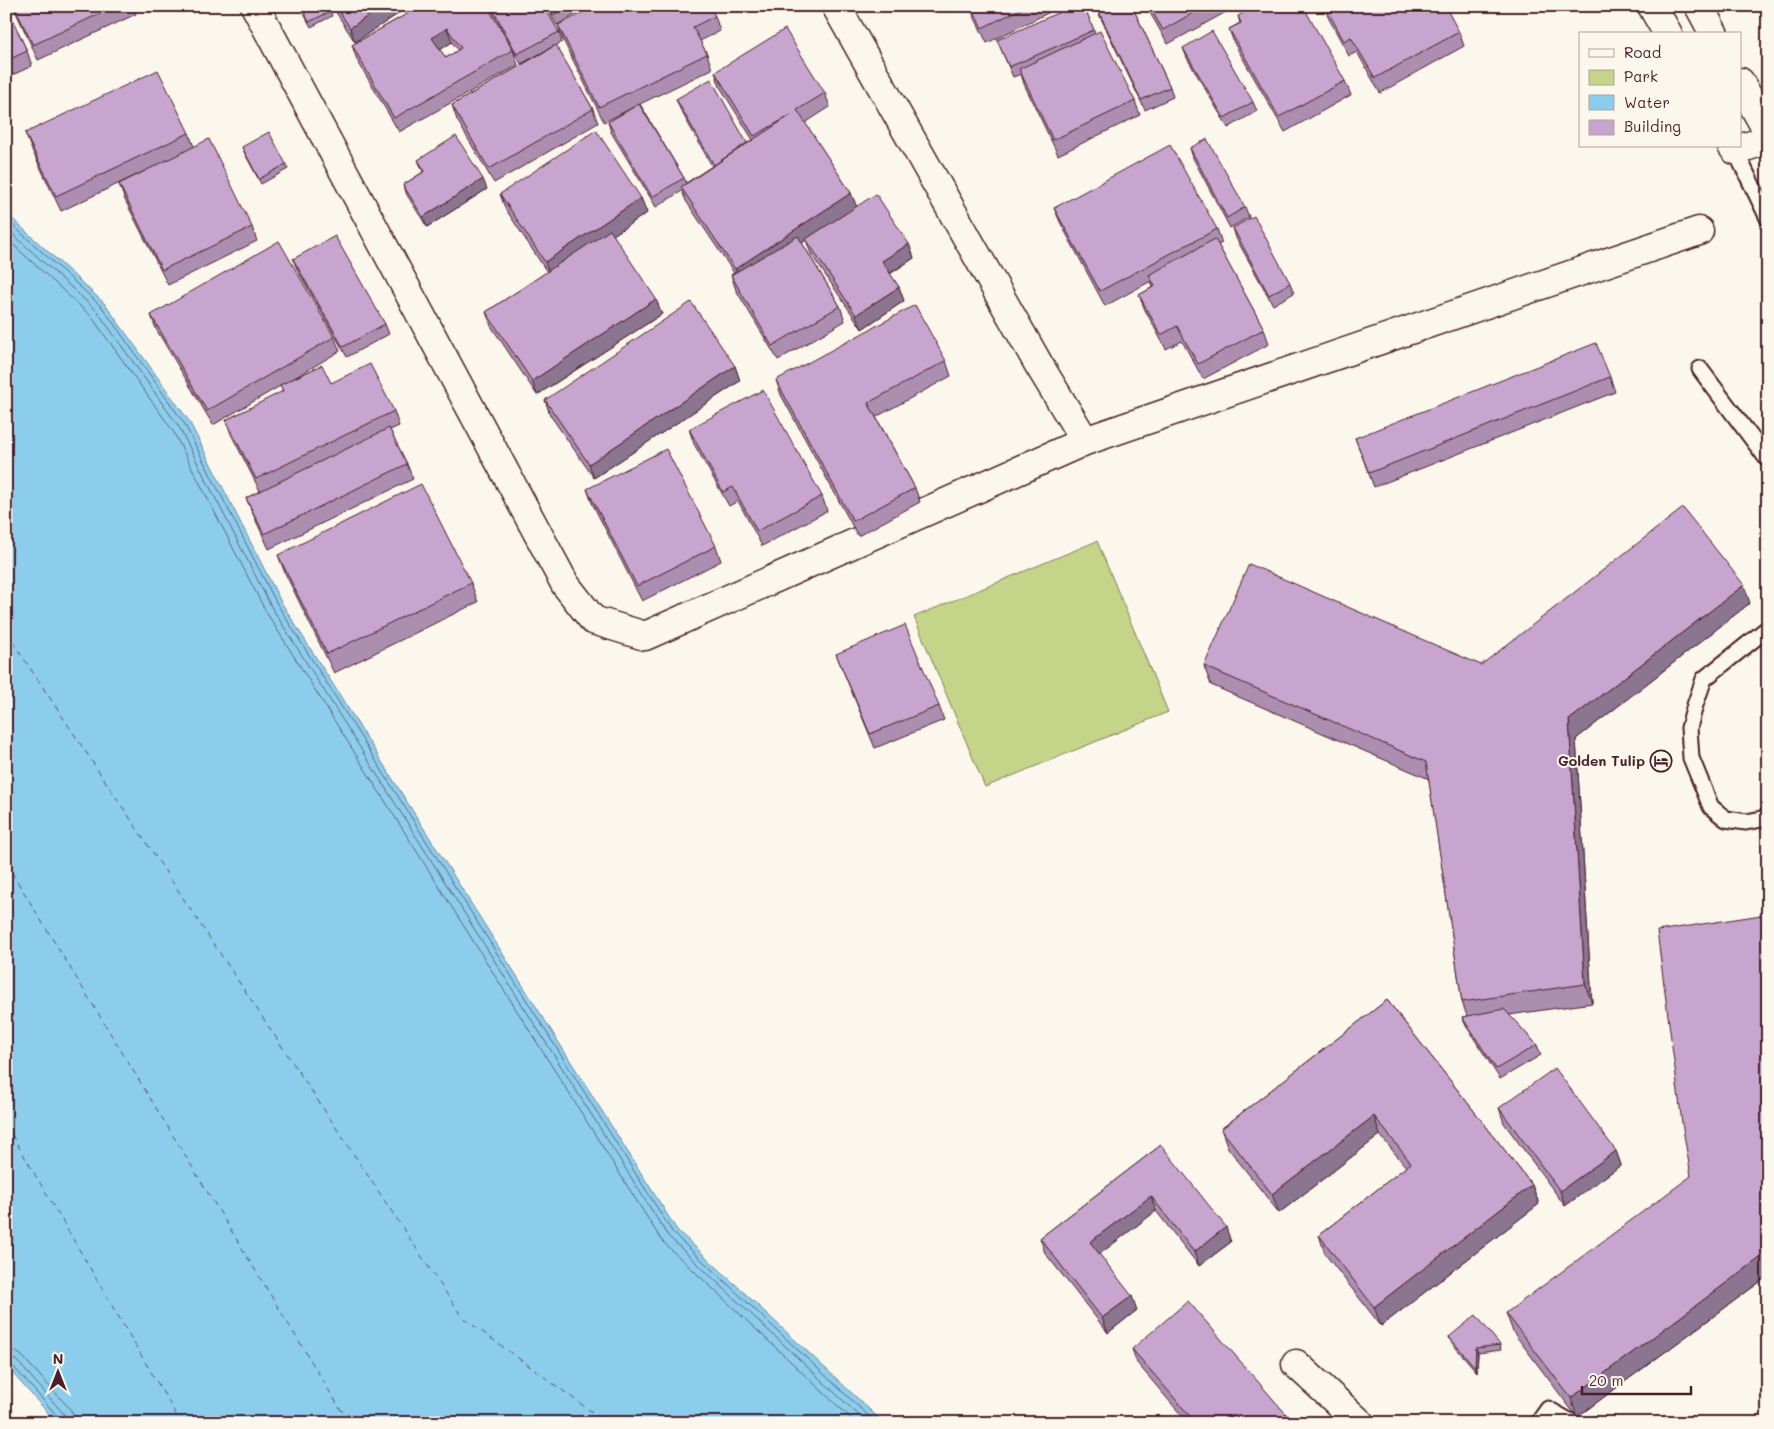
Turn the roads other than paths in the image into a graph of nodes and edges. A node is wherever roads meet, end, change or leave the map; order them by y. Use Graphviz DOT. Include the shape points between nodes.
graph roads {
  1 [pos="255,6"];
  2 [pos="836,6"];
  3 [pos="1652,6"];
  4 [pos="1698,6"];
  5 [pos="1667,32"];
  6 [pos="1713,32"];
  7 [pos="1742,86"];
  8 [pos="1768,132"];
  9 [pos="1768,140"];
  10 [pos="1742,146"];
  11 [pos="1734,148"];
  12 [pos="1768,218"];
  13 [pos="1699,230"];
  14 [pos="1700,369"];
  15 [pos="1085,441"];
  16 [pos="1766,455"];
  17 [pos="1768,628"];
  18 [pos="1768,815"];
  19 [pos="1296,1364"];
  20 [pos="1360,1423"];
  21 [pos="1538,1423"];
  22 [pos="1573,1423"];
  1 -- 15 [label="street" via="565,584 593,620 645,636"];
  2 -- 15 [label="street"];
  3 -- 5 [label="street"];
  4 -- 6 [label="street"];
  7 -- 8 [label="street"];
  9 -- 10 [label="street"];
  11 -- 12 [label="lane"];
  13 -- 15 [label="street"];
  14 -- 16 [label="lane"];
  17 -- 18 [label="lane" via="1704,679 1689,728 1691,758 1712,808 1726,819 1746,822"];
  19 -- 20 [label="street"];
  21 -- 22 [label="lane" via="1548,1409"];
}
